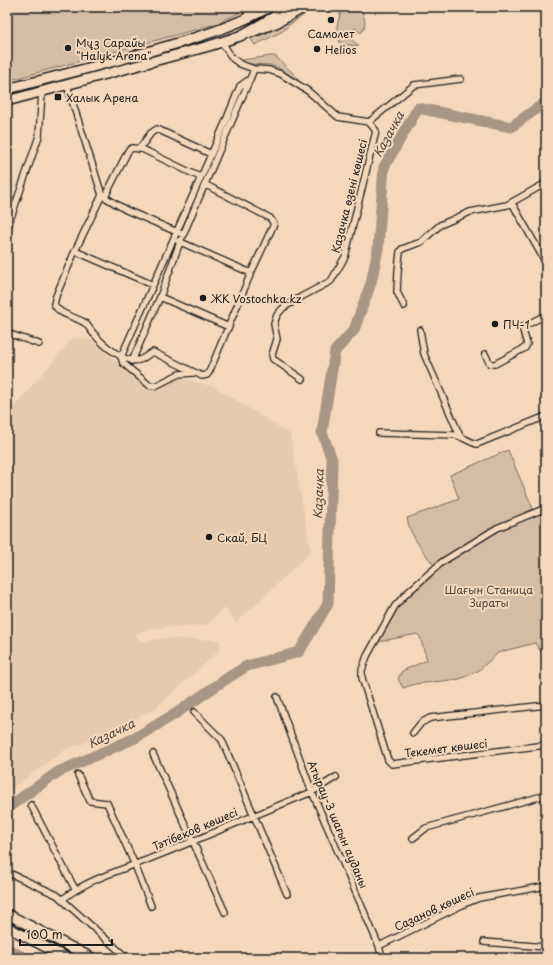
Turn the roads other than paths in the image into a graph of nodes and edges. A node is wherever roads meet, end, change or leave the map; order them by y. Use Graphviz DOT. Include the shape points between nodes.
graph roads {
  1 [pos="269,7"];
  2 [pos="292,7"];
  3 [pos="306,7"];
  4 [pos="254,9"];
  5 [pos="214,31"];
  6 [pos="240,36"];
  7 [pos="222,42"];
  8 [pos="254,69"];
  9 [pos="461,78"];
  10 [pos="250,79"];
  11 [pos="67,85"];
  12 [pos="7,89"];
  13 [pos="42,92"];
  14 [pos="7,101"];
  15 [pos="369,122"];
  16 [pos="139,148"];
  17 [pos="211,154"];
  18 [pos="200,177"];
  19 [pos="546,183"];
  20 [pos="206,185"];
  21 [pos="103,196"];
  22 [pos="512,203"];
  23 [pos="7,229"];
  24 [pos="176,232"];
  25 [pos="184,235"];
  26 [pos="173,238"];
  27 [pos="180,242"];
  28 [pos="75,250"];
  29 [pos="546,263"];
  30 [pos="251,273"];
  31 [pos="153,285"];
  32 [pos="160,297"];
  33 [pos="404,306"];
  34 [pos="546,315"];
  35 [pos="229,327"];
  36 [pos="420,330"];
  37 [pos="7,333"];
  38 [pos="40,344"];
  39 [pos="485,354"];
  40 [pos="121,356"];
  41 [pos="132,361"];
  42 [pos="194,373"];
  43 [pos="302,379"];
  44 [pos="546,416"];
  45 [pos="379,433"];
  46 [pos="460,436"];
  47 [pos="546,508"];
  48 [pos="276,697"];
  49 [pos="546,705"];
  50 [pos="194,712"];
  51 [pos="413,733"];
  52 [pos="546,745"];
  53 [pos="153,754"];
  54 [pos="78,775"];
  55 [pos="336,777"];
  56 [pos="312,792"];
  57 [pos="546,795"];
  58 [pos="31,806"];
  59 [pos="254,815"];
  60 [pos="413,838"];
  61 [pos="193,841"];
  62 [pos="135,865"];
  63 [pos="7,872"];
  64 [pos="546,886"];
  65 [pos="76,889"];
  66 [pos="287,894"];
  67 [pos="63,899"];
  68 [pos="151,906"];
  69 [pos="225,912"];
  70 [pos="7,914"];
  71 [pos="7,927"];
  72 [pos="484,942"];
  73 [pos="379,946"];
  74 [pos="546,947"];
  75 [pos="67,958"];
  76 [pos="92,958"];
  77 [pos="127,958"];
  78 [pos="382,958"];
  1 -- 5 [label="main road" via="254,16"];
  2 -- 6 [label="main road"];
  3 -- 6 [label="main road" via="277,23"];
  4 -- 5 [label="main road"];
  5 -- 12 [label="main road" via="137,55"];
  6 -- 7 [label="main road"];
  7 -- 8 [label="street" via="232,58"];
  7 -- 11 [label="main road"];
  8 -- 10 [label="street"];
  8 -- 15 [label="street" via="281,74 308,91 338,117"];
  9 -- 15 [label="street" via="414,85"];
  10 -- 17 [label="street" via="240,86"];
  10 -- 20 [label="street"];
  11 -- 13 [label="main road"];
  11 -- 21 [label="street"];
  13 -- 14 [label="main road"];
  13 -- 23 [label="street" via="39,136"];
  15 -- 43 [label="street, Казачка өзені көшесі" via="376,131 345,257 331,281 283,308 274,324 278,339 273,359"];
  16 -- 17 [label="street" via="157,129"];
  16 -- 18 [label="street"];
  16 -- 21 [label="street" via="128,151"];
  17 -- 18 [label="street"];
  18 -- 24 [label="street"];
  19 -- 22 [label="street"];
  20 -- 25 [label="street"];
  20 -- 30 [label="street" via="272,220 274,224"];
  21 -- 24 [label="street" via="126,210"];
  21 -- 28 [label="street"];
  22 -- 29 [label="street"];
  22 -- 33 [label="street" via="470,212 440,225 421,242 402,249 397,292"];
  24 -- 25 [label="street"];
  24 -- 26 [label="street"];
  25 -- 27 [label="street"];
  26 -- 27 [label="street"];
  26 -- 31 [label="street"];
  27 -- 30 [label="street"];
  27 -- 32 [label="street"];
  28 -- 31 [label="street"];
  28 -- 40 [label="street" via="54,304 67,316 86,324 95,336"];
  30 -- 35 [label="street"];
  31 -- 40 [label="street"];
  32 -- 35 [label="street"];
  32 -- 41 [label="street"];
  34 -- 39 [label="street" via="522,327 526,336 525,348 495,364 490,364"];
  35 -- 42 [label="street" via="207,375"];
  36 -- 46 [label="street" via="424,354"];
  37 -- 38 [label="street"];
  40 -- 41 [label="street"];
  40 -- 42 [label="street" via="123,363 149,385 155,386 179,374"];
  41 -- 42 [label="street" via="140,360 153,352"];
  44 -- 46 [label="street" via="477,444 468,442"];
  45 -- 46 [label="street"];
  47 -- 52 [label="street, Текемет көшесі" via="497,528 442,562 395,606 362,670 362,678 388,760 392,764"];
  48 -- 56 [label="street, Атырау-3 шағын ауданы"];
  49 -- 51 [label="street" via="430,718 421,723"];
  50 -- 59 [label="street" via="222,740"];
  53 -- 61 [label="street"];
  54 -- 62 [label="street" via="90,801 107,803"];
  55 -- 56 [label="street, Тәтібеков көшесі"];
  56 -- 59 [label="street, Тәтібеков көшесі"];
  56 -- 73 [label="street, Атырау-3 шағын ауданы"];
  57 -- 60 [label="street" via="426,828"];
  58 -- 65 [label="street"];
  59 -- 61 [label="street, Тәтібеков көшесі"];
  59 -- 66 [label="street"];
  61 -- 62 [label="street, Тәтібеков көшесі"];
  61 -- 69 [label="street"];
  62 -- 65 [label="street, Тәтібеков көшесі"];
  62 -- 68 [label="street"];
  63 -- 67 [label="street"];
  64 -- 73 [label="street, Сазанов көшесі" via="479,898"];
  65 -- 67 [label="street, Тәтібеков көшесі"];
  67 -- 77 [label="street"];
  70 -- 76 [label="main road"];
  71 -- 75 [label="main road"];
  72 -- 74 [label="street"];
  73 -- 78 [label="street, Атырау-3 шағын ауданы"];
}
